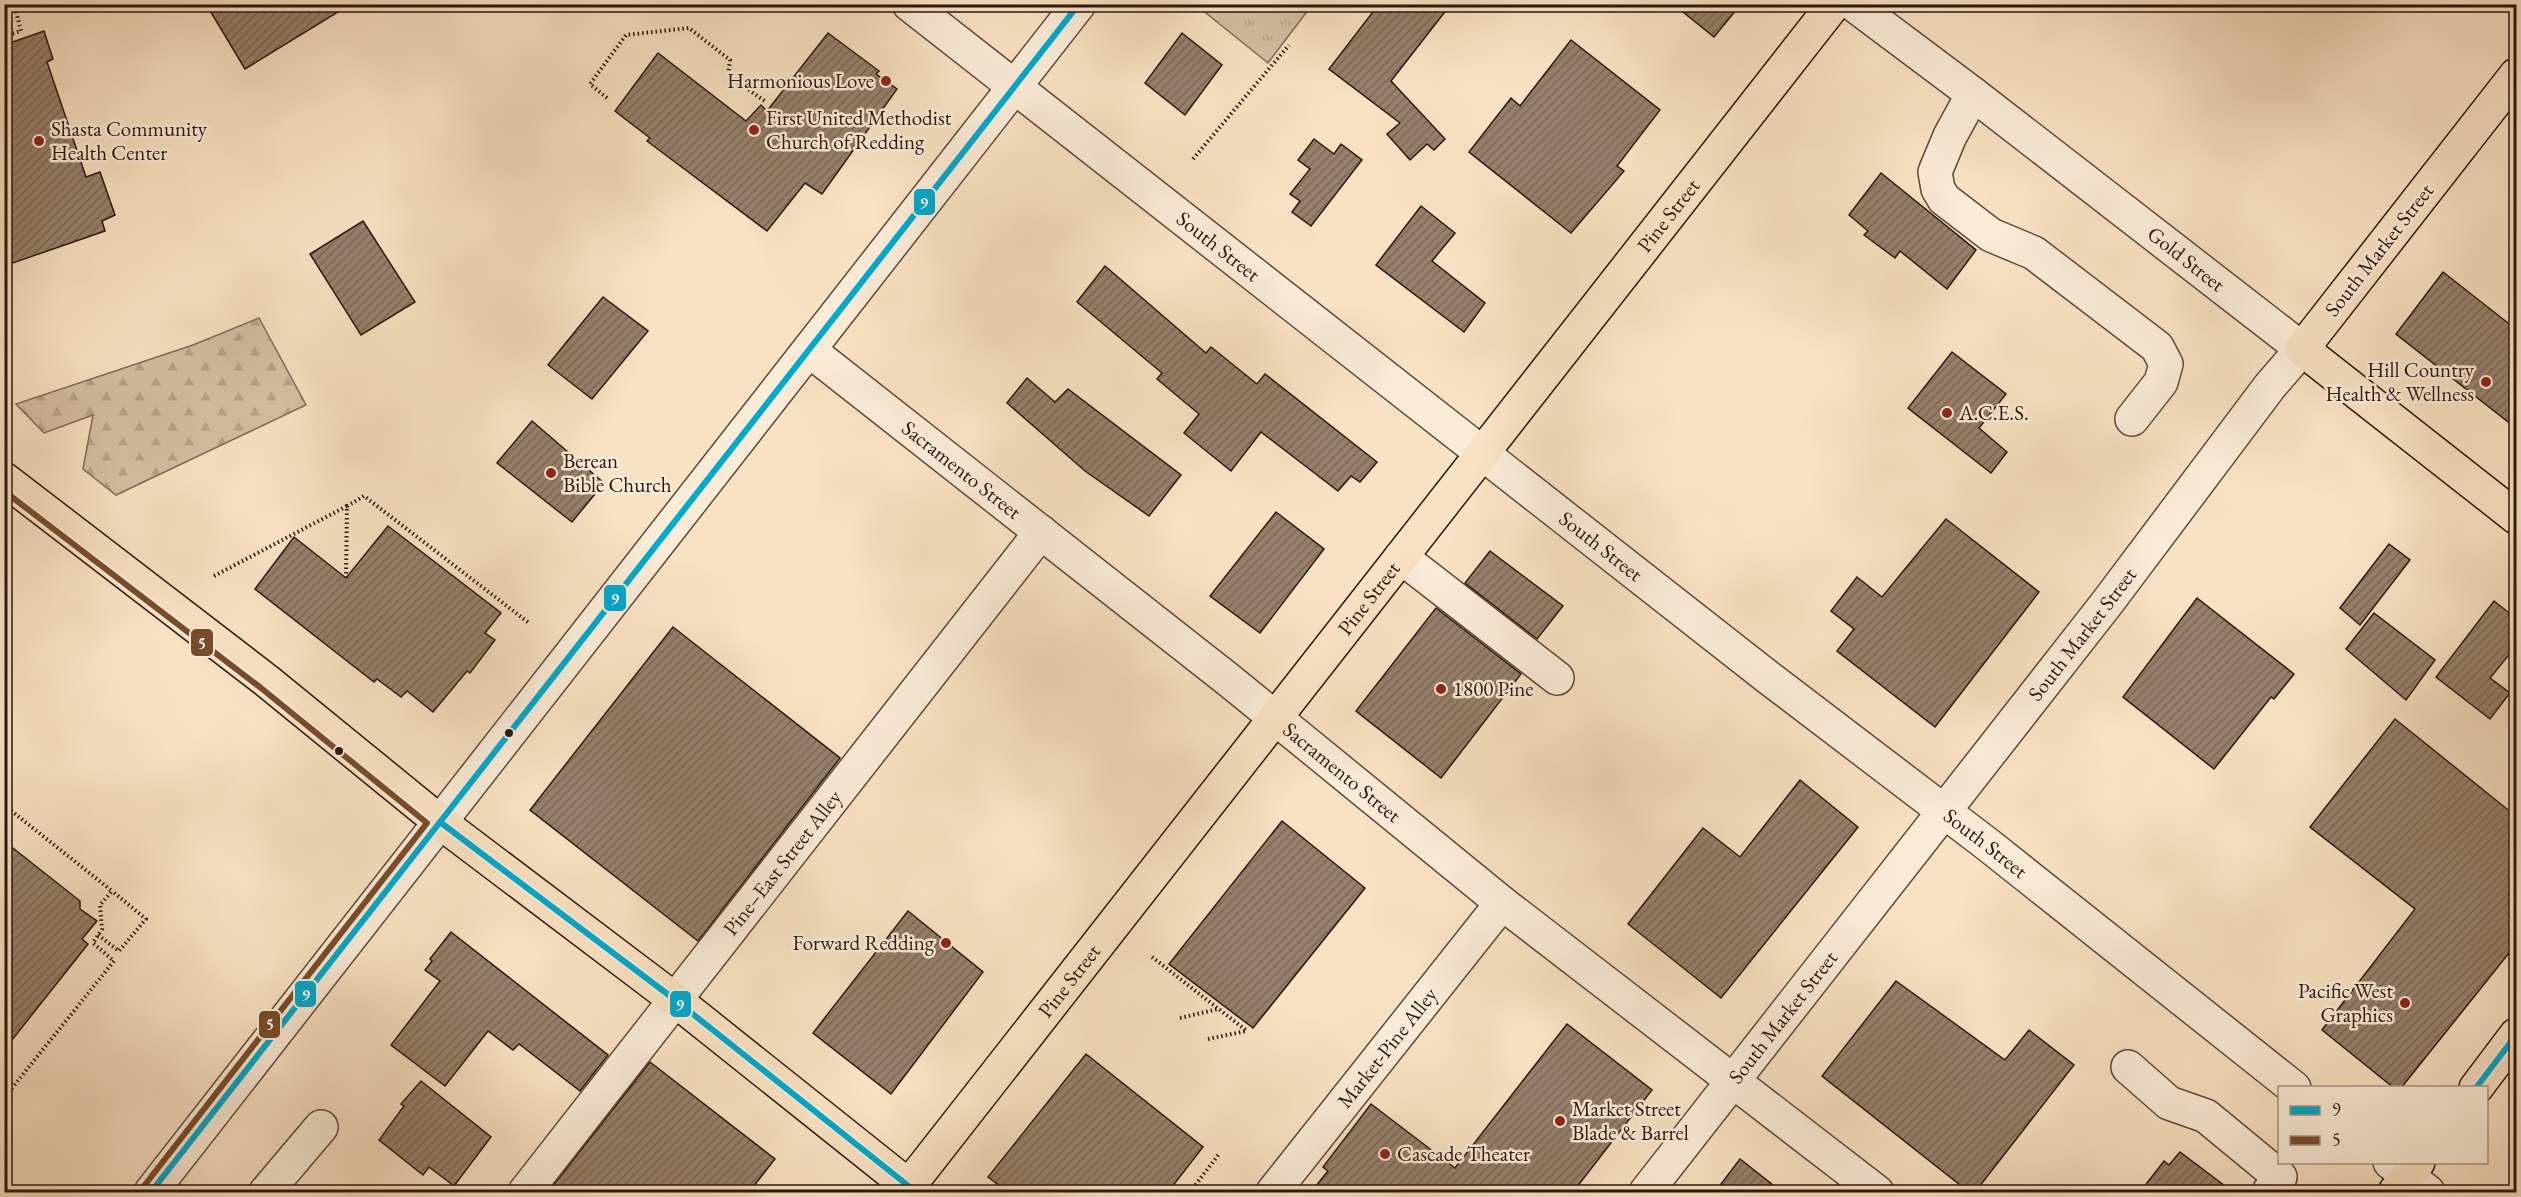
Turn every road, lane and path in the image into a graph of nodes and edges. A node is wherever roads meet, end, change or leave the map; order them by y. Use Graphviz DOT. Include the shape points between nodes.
graph roads {
  1 [pos="14,4"];
  2 [pos="909,4"];
  3 [pos="1079,4"];
  4 [pos="1834,4"];
  5 [pos="1852,4"];
  6 [pos="4,36"];
  7 [pos="1289,45"];
  8 [pos="2517,75"];
  9 [pos="1013,88"];
  10 [pos="1973,94"];
  11 [pos="607,98"];
  12 [pos="766,102"];
  13 [pos="1193,159"];
  14 [pos="2302,349"];
  15 [pos="809,350"];
  16 [pos="2132,419"];
  17 [pos="1483,452"];
  18 [pos="4,479"];
  19 [pos="347,506"];
  20 [pos="2517,517"];
  21 [pos="1041,532"];
  22 [pos="1401,557"];
  23 [pos="214,576"];
  24 [pos="346,578"];
  25 [pos="529,623"];
  26 [pos="1557,678"];
  27 [pos="1275,718"];
  28 [pos="4,805"];
  29 [pos="1945,812"];
  30 [pos="440,822"];
  31 [pos="112,891"];
  32 [pos="1502,903"];
  33 [pos="98,935"];
  34 [pos="1152,957"];
  35 [pos="674,999"];
  36 [pos="1219,1009"];
  37 [pos="1180,1018"];
  38 [pos="2517,1035"];
  39 [pos="1208,1039"];
  40 [pos="2128,1067"];
  41 [pos="1733,1083"];
  42 [pos="2292,1086"];
  43 [pos="2478,1086"];
  44 [pos="4,1098"];
  45 [pos="321,1126"];
  46 [pos="1219,1154"];
  47 [pos="909,1191"];
  48 [pos="151,1192"];
  49 [pos="266,1192"];
  50 [pos="525,1192"];
  51 [pos="1190,1192"];
  52 [pos="1273,1192"];
  53 [pos="1646,1192"];
  54 [pos="1877,1192"];
  55 [pos="2268,1192"];
  1 -- 6 [label="path" via="21,31"];
  2 -- 9 [label="street, South Street"];
  3 -- 9 [label="street"];
  4 -- 17 [label="main road, Pine Street"];
  5 -- 10 [label="street, Gold Street"];
  7 -- 13 [label="path"];
  8 -- 14 [label="main road, South Market Street"];
  9 -- 15 [label="street"];
  9 -- 17 [label="street, South Street"];
  10 -- 14 [label="street, Gold Street"];
  10 -- 16 [label="street" via="1941,154 1935,172 1938,189 1953,208 1991,235 2034,253 2157,347 2166,364 2161,382"];
  11 -- 12 [label="path" via="590,84 626,35 689,28 730,60 728,75"];
  14 -- 20 [label="main road, Gold Street"];
  14 -- 29 [label="street, South Market Street"];
  15 -- 21 [label="street, Sacramento Street"];
  15 -- 30 [label="street"];
  17 -- 22 [label="main road, Pine Street"];
  17 -- 29 [label="street, South Street"];
  18 -- 30 [label="main road" via="267,681"];
  19 -- 23 [label="path"];
  19 -- 24 [label="path"];
  19 -- 25 [label="path" via="364,496"];
  21 -- 27 [label="street, Sacramento Street"];
  21 -- 35 [label="street, Pine–East Street Alley"];
  22 -- 26 [label="street"];
  22 -- 27 [label="main road, Pine Street"];
  27 -- 32 [label="street, Sacramento Street"];
  27 -- 47 [label="main road, Pine Street"];
  28 -- 31 [label="path"];
  29 -- 41 [label="street, South Market Street"];
  29 -- 42 [label="street, South Street"];
  30 -- 35 [label="main road"];
  30 -- 48 [label="street"];
  31 -- 33 [label="path" via="100,905 102,929"];
  31 -- 33 [label="path" via="146,919 119,951"];
  32 -- 41 [label="street, Sacramento Street"];
  32 -- 52 [label="street, Market-Pine Alley"];
  33 -- 44 [label="path" via="93,943 114,961"];
  34 -- 36 [label="path"];
  35 -- 47 [label="main road"];
  35 -- 50 [label="street, Pine–East Street Alley"];
  36 -- 37 [label="path"];
  36 -- 39 [label="path" via="1247,1031"];
  38 -- 43 [label="main road"];
  40 -- 55 [label="street" via="2169,1103 2206,1116 2280,1177"];
  41 -- 53 [label="street, South Market Street"];
  41 -- 54 [label="street, Sacramento Street"];
  45 -- 49 [label="street"];
  46 -- 51 [label="path"];
}
